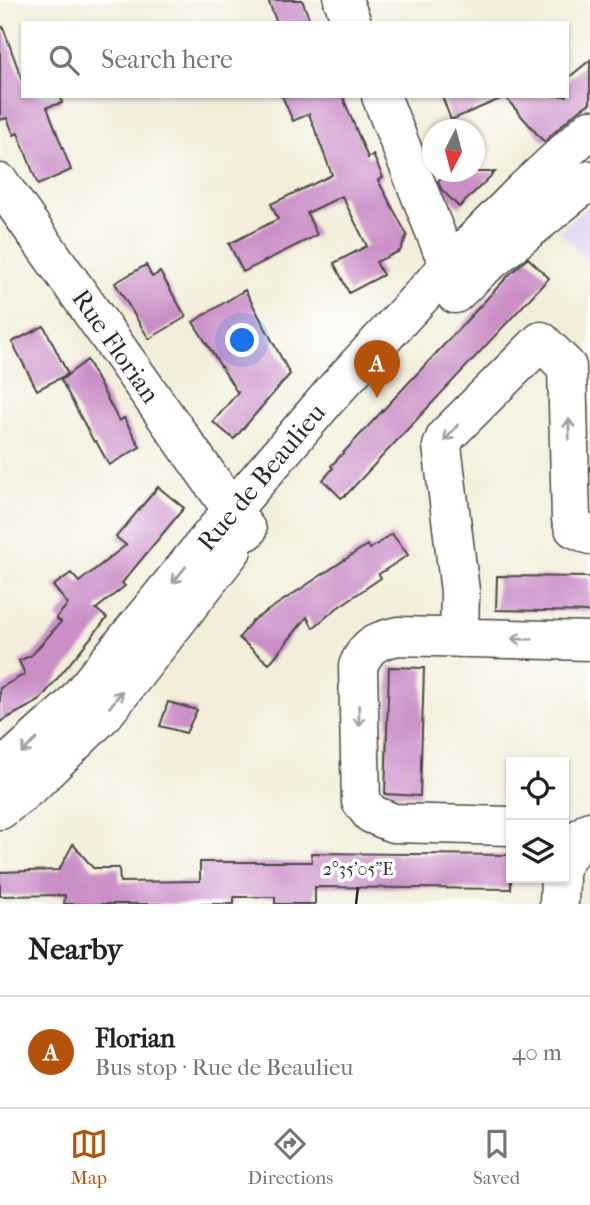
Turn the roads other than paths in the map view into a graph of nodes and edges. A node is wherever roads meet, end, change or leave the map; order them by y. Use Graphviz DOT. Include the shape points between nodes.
graph roads {
  1 [pos="343,0"];
  2 [pos="351,21"];
  3 [pos="382,98"];
  4 [pos="590,129"];
  5 [pos="590,156"];
  6 [pos="590,180"];
  7 [pos="0,183"];
  8 [pos="466,271"];
  9 [pos="239,520"];
  10 [pos="590,535"];
  11 [pos="460,638"];
  12 [pos="590,641"];
  13 [pos="0,771"];
  14 [pos="0,810"];
  15 [pos="506,826"];
  16 [pos="569,827"];
  17 [pos="590,829"];
  18 [pos="569,853"];
  19 [pos="560,883"];
  20 [pos="559,904"];
  1 -- 2 [label="street"];
  3 -- 8 [label="street"];
  4 -- 8 [label="street, Rue de Beaulieu" via="523,191"];
  5 -- 8 [label="street"];
  6 -- 8 [label="street, Rue de Beaulieu"];
  7 -- 9 [label="street, Rue Florian"];
  8 -- 9 [label="street, Rue de Beaulieu" via="332,393"];
  9 -- 13 [label="street, Rue de Beaulieu, one-way" via="72,706"];
  14 -- 9 [label="street, Rue de Beaulieu, one-way" via="105,713"];
  10 -- 11 [label="street, one-way" via="574,528 570,519 567,367 541,341 446,436 442,446 460,591"];
  12 -- 11 [label="street, one-way"];
  11 -- 15 [label="street, one-way" via="398,636 380,640 365,651 358,666 361,801 371,814 393,823"];
  16 -- 17 [label="street"];
  17 -- 18 [label="street"];
  19 -- 20 [label="street"];
}
